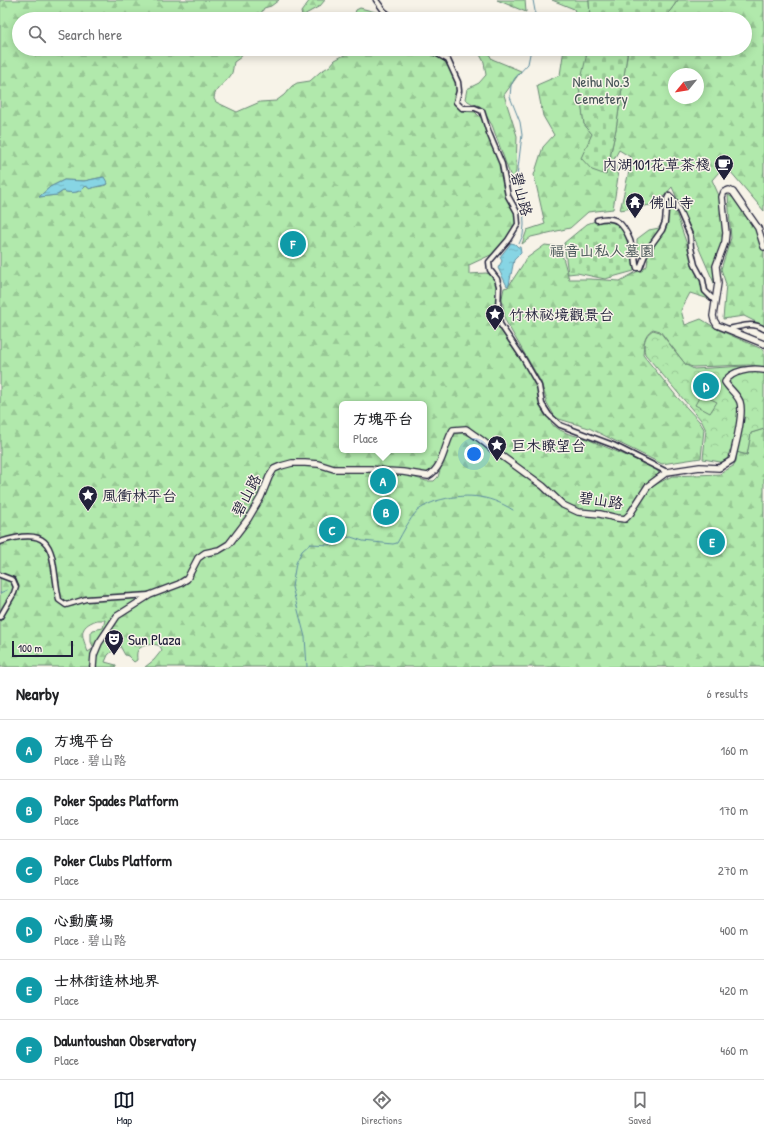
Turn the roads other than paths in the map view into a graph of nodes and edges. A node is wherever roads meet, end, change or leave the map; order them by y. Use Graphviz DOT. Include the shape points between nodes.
graph roads {
  1 [pos="376,0"];
  2 [pos="385,12"];
  3 [pos="441,56"];
  4 [pos="597,220"];
  5 [pos="764,247"];
  6 [pos="715,301"];
  7 [pos="729,329"];
  8 [pos="764,329"];
  9 [pos="764,344"];
  10 [pos="764,370"];
  11 [pos="667,472"];
  12 [pos="0,542"];
  13 [pos="0,575"];
  14 [pos="150,595"];
  15 [pos="0,617"];
  16 [pos="93,667"];
  1 -- 2 [label="street"];
  3 -- 11 [label="street, 碧山路" via="448,60 458,82 456,102 462,108 482,111 502,164 508,196 517,212 518,224 489,262 490,270 499,286 500,324 539,386 542,404 560,425 613,445"];
  4 -- 6 [label="street" via="606,217 622,225 636,256 637,268 640,268 646,252 662,230 668,195 673,199 690,235 695,265 703,280 705,291"];
  5 -- 6 [label="street" via="758,228 733,192 724,192 722,197 726,225 725,242 716,266 718,283"];
  6 -- 7 [label="street" via="714,320 717,325"];
  7 -- 8 [label="street" via="745,325"];
  7 -- 9 [label="street"];
  10 -- 11 [label="street, 碧山路" via="746,370 732,375 725,382 740,401 741,407 732,460 719,468 700,467"];
  11 -- 14 [label="street, 碧山路" via="648,486 625,519 578,512 466,430 453,430 437,467 433,474 428,476 292,463 274,469 252,514 229,544 198,558 187,579"];
  12 -- 14 [label="street" via="26,536 43,539 52,554 59,600 66,605 86,599"];
  13 -- 15 [label="street" via="12,580 16,587"];
  14 -- 16 [label="street, 碧山路" via="117,616 99,643"];
}
